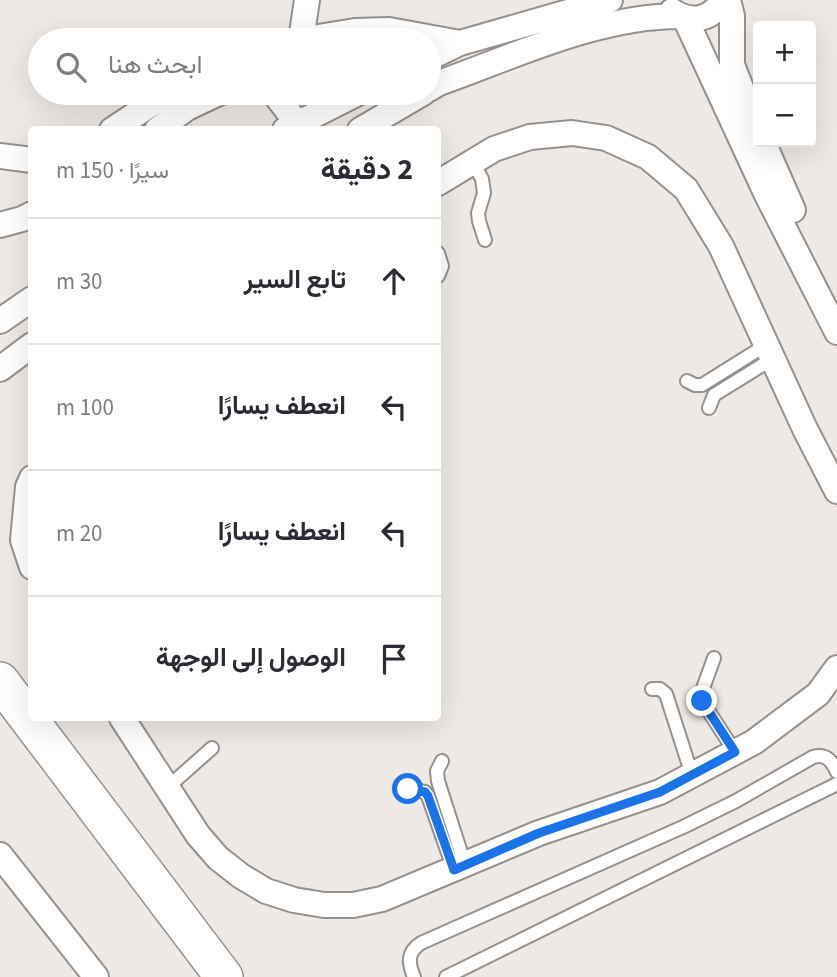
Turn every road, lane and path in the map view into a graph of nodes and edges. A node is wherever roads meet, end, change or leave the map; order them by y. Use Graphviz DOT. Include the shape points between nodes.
graph roads {
  1 [pos="307,0"];
  2 [pos="725,0"];
  3 [pos="598,1"];
  4 [pos="676,11"];
  5 [pos="303,28"];
  6 [pos="441,40"];
  7 [pos="460,43"];
  8 [pos="441,52"];
  9 [pos="441,82"];
  10 [pos="150,105"];
  11 [pos="193,105"];
  12 [pos="280,105"];
  13 [pos="334,105"];
  14 [pos="403,105"];
  15 [pos="753,118"];
  16 [pos="118,126"];
  17 [pos="162,126"];
  18 [pos="291,126"];
  19 [pos="367,126"];
  20 [pos="765,147"];
  21 [pos="0,156"];
  22 [pos="28,160"];
  23 [pos="473,162"];
  24 [pos="441,181"];
  25 [pos="28,216"];
  26 [pos="0,225"];
  27 [pos="485,240"];
  28 [pos="837,298"];
  29 [pos="28,302"];
  30 [pos="3,319"];
  31 [pos="837,331"];
  32 [pos="28,344"];
  33 [pos="28,348"];
  34 [pos="769,352"];
  35 [pos="0,369"];
  36 [pos="687,381"];
  37 [pos="709,408"];
  38 [pos="28,487"];
  39 [pos="837,491"];
  40 [pos="28,555"];
  41 [pos="714,658"];
  42 [pos="837,668"];
  43 [pos="0,681"];
  44 [pos="652,689"];
  45 [pos="0,718"];
  46 [pos="28,718"];
  47 [pos="30,721"];
  48 [pos="124,721"];
  49 [pos="212,748"];
  50 [pos="735,752"];
  51 [pos="442,761"];
  52 [pos="837,772"];
  53 [pos="692,775"];
  54 [pos="837,784"];
  55 [pos="168,787"];
  56 [pos="408,789"];
  57 [pos="0,855"];
  58 [pos="460,867"];
  59 [pos="96,977"];
  60 [pos="197,977"];
  61 [pos="224,977"];
  62 [pos="414,977"];
  63 [pos="446,977"];
  1 -- 5 [label="street"];
  2 -- 4 [label="street" via="710,15 694,19"];
  2 -- 15 [label="street" via="732,16 732,65"];
  3 -- 7 [label="street"];
  4 -- 9 [label="street" via="593,28"];
  4 -- 31 [label="street"];
  6 -- 7 [label="street"];
  7 -- 8 [label="street"];
  10 -- 16 [label="street"];
  11 -- 17 [label="street"];
  12 -- 18 [label="street"];
  13 -- 18 [label="street"];
  14 -- 19 [label="street"];
  20 -- 28 [label="street"];
  21 -- 22 [label="street"];
  23 -- 24 [label="street"];
  23 -- 27 [label="lane" via="482,178 479,221"];
  23 -- 34 [label="street" via="494,149 530,138 572,133 606,138 648,156 687,189 721,246"];
  25 -- 26 [label="street"];
  29 -- 30 [label="street"];
  30 -- 32 [label="street"];
  33 -- 35 [label="street"];
  34 -- 36 [label="lane" via="702,385"];
  34 -- 37 [label="lane" via="714,395"];
  34 -- 39 [label="street"];
  38 -- 40 [label="street" via="23,540"];
  41 -- 50 [label="lane" via="702,701"];
  42 -- 50 [label="street" via="818,694"];
  43 -- 46 [label="main road"];
  44 -- 53 [label="lane" via="666,694"];
  45 -- 60 [label="main road"];
  47 -- 61 [label="main road"];
  48 -- 55 [label="street"];
  49 -- 55 [label="lane"];
  50 -- 53 [label="street"];
  51 -- 58 [label="lane" via="438,781"];
  52 -- 62 [label="lane" via="829,758 813,757 683,827 421,943 410,954"];
  53 -- 58 [label="street" via="660,792 539,833"];
  54 -- 63 [label="lane"];
  55 -- 58 [label="street" via="218,858 258,886 294,900 353,905"];
  56 -- 58 [label="lane" via="428,796"];
  57 -- 59 [label="street"];
}
